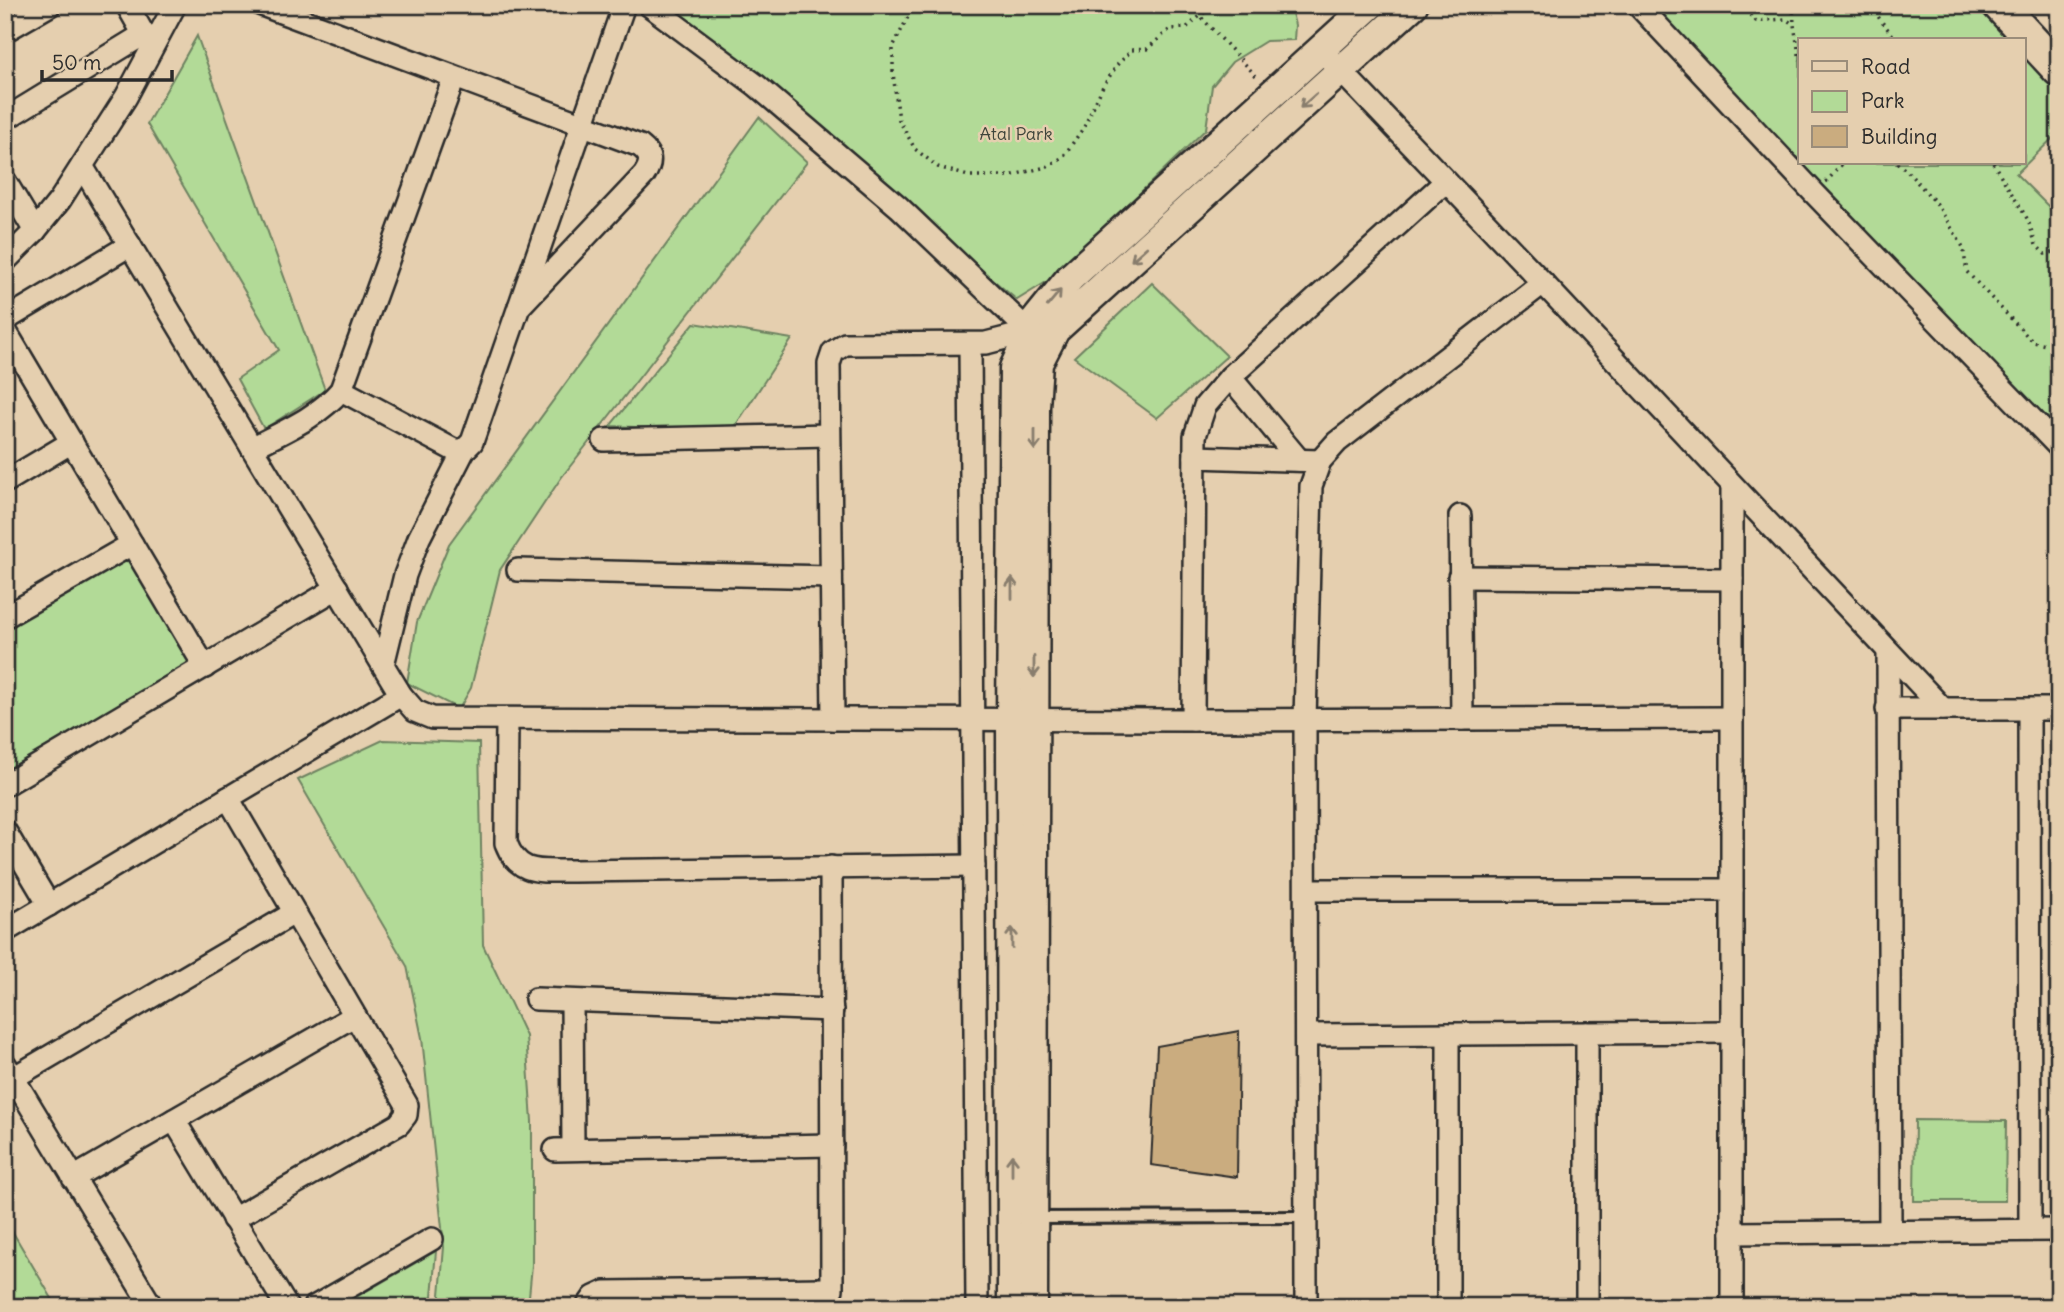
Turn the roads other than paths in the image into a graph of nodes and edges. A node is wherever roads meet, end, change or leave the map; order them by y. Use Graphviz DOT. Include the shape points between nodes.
graph roads {
  1 [pos="50,5"];
  2 [pos="127,5"];
  3 [pos="175,5"];
  4 [pos="262,5"];
  5 [pos="624,5"];
  6 [pos="649,5"];
  7 [pos="1370,5"];
  8 [pos="1413,5"];
  9 [pos="1638,5"];
  10 [pos="1998,5"];
  11 [pos="5,31"];
  12 [pos="148,41"];
  13 [pos="1321,50"];
  14 [pos="2059,70"];
  15 [pos="1340,71"];
  16 [pos="454,78"];
  17 [pos="5,119"];
  18 [pos="581,126"];
  19 [pos="82,166"];
  20 [pos="5,181"];
  21 [pos="1445,182"];
  22 [pos="35,231"];
  23 [pos="130,245"];
  24 [pos="5,261"];
  25 [pos="1543,283"];
  26 [pos="519,307"];
  27 [pos="5,320"];
  28 [pos="5,330"];
  29 [pos="1037,340"];
  30 [pos="970,344"];
  31 [pos="1230,377"];
  32 [pos="341,390"];
  33 [pos="829,435"];
  34 [pos="604,440"];
  35 [pos="72,442"];
  36 [pos="2059,447"];
  37 [pos="252,448"];
  38 [pos="464,450"];
  39 [pos="1195,457"];
  40 [pos="1309,461"];
  41 [pos="5,482"];
  42 [pos="1732,486"];
  43 [pos="1460,516"];
  44 [pos="132,544"];
  45 [pos="518,570"];
  46 [pos="831,577"];
  47 [pos="1459,577"];
  48 [pos="1732,579"];
  49 [pos="337,588"];
  50 [pos="5,617"];
  51 [pos="1888,652"];
  52 [pos="383,665"];
  53 [pos="205,667"];
  54 [pos="401,695"];
  55 [pos="1887,709"];
  56 [pos="1943,709"];
  57 [pos="2059,709"];
  58 [pos="2029,710"];
  59 [pos="1732,718"];
  60 [pos="507,719"];
  61 [pos="833,719"];
  62 [pos="974,719"];
  63 [pos="1023,719"];
  64 [pos="1462,719"];
  65 [pos="1193,720"];
  66 [pos="1306,720"];
  67 [pos="5,785"];
  68 [pos="228,798"];
  69 [pos="5,831"];
  70 [pos="974,866"];
  71 [pos="831,867"];
  72 [pos="1306,890"];
  73 [pos="1732,890"];
  74 [pos="49,905"];
  75 [pos="295,913"];
  76 [pos="5,931"];
  77 [pos="536,999"];
  78 [pos="572,1001"];
  79 [pos="832,1010"];
  80 [pos="354,1016"];
  81 [pos="1732,1032"];
  82 [pos="1587,1033"];
  83 [pos="1448,1034"];
  84 [pos="1306,1035"];
  85 [pos="9,1071"];
  86 [pos="174,1120"];
  87 [pos="832,1145"];
  88 [pos="73,1178"];
  89 [pos="1306,1217"];
  90 [pos="1022,1218"];
  91 [pos="233,1219"];
  92 [pos="2030,1230"];
  93 [pos="2059,1230"];
  94 [pos="1890,1231"];
  95 [pos="1732,1233"];
  96 [pos="432,1239"];
  97 [pos="832,1289"];
  98 [pos="152,1307"];
  99 [pos="287,1307"];
  100 [pos="314,1307"];
  101 [pos="587,1307"];
  102 [pos="795,1307"];
  103 [pos="977,1307"];
  104 [pos="1012,1307"];
  105 [pos="1033,1307"];
  106 [pos="1306,1307"];
  107 [pos="1448,1307"];
  108 [pos="1587,1307"];
  109 [pos="1732,1307"];
  1 -- 11 [label="street"];
  2 -- 12 [label="street"];
  3 -- 12 [label="street"];
  4 -- 16 [label="street"];
  5 -- 18 [label="street"];
  6 -- 29 [label="street" via="756,85 898,207"];
  7 -- 13 [label="street"];
  8 -- 15 [label="street"];
  9 -- 36 [label="street"];
  10 -- 14 [label="main road"];
  12 -- 17 [label="street"];
  12 -- 19 [label="street" via="126,97"];
  13 -- 15 [label="street"];
  29 -- 13 [label="street, one-way" via="1036,320 1070,278"];
  15 -- 21 [label="street"];
  15 -- 29 [label="street, one-way" via="1055,330"];
  16 -- 18 [label="street"];
  16 -- 32 [label="street"];
  18 -- 26 [label="street"];
  18 -- 26 [label="street" via="640,146 651,159 649,167"];
  19 -- 22 [label="street"];
  19 -- 23 [label="street"];
  20 -- 22 [label="street"];
  21 -- 25 [label="street"];
  21 -- 31 [label="street"];
  22 -- 24 [label="street"];
  23 -- 27 [label="street"];
  23 -- 37 [label="street"];
  25 -- 40 [label="street"];
  25 -- 42 [label="street"];
  26 -- 38 [label="street" via="472,442"];
  28 -- 35 [label="street"];
  29 -- 30 [label="street"];
  29 -- 63 [label="street"];
  30 -- 33 [label="street" via="845,344 833,352 829,364"];
  30 -- 62 [label="street"];
  31 -- 39 [label="street" via="1205,406 1195,436"];
  31 -- 40 [label="street"];
  32 -- 37 [label="street" via="311,417"];
  32 -- 38 [label="street" via="454,450"];
  33 -- 34 [label="street"];
  33 -- 46 [label="street"];
  35 -- 41 [label="street"];
  35 -- 44 [label="street"];
  37 -- 49 [label="street"];
  38 -- 52 [label="street" via="410,562"];
  39 -- 40 [label="street"];
  39 -- 65 [label="street"];
  40 -- 66 [label="street"];
  42 -- 48 [label="street"];
  42 -- 51 [label="street"];
  43 -- 47 [label="street"];
  44 -- 50 [label="street"];
  44 -- 53 [label="street"];
  45 -- 46 [label="street"];
  46 -- 61 [label="street"];
  47 -- 48 [label="street"];
  47 -- 64 [label="street"];
  48 -- 59 [label="street"];
  49 -- 52 [label="street"];
  49 -- 53 [label="street"];
  51 -- 55 [label="street"];
  51 -- 56 [label="street"];
  52 -- 54 [label="street"];
  53 -- 67 [label="street"];
  54 -- 60 [label="street" via="415,711 432,718"];
  54 -- 68 [label="street"];
  55 -- 56 [label="street"];
  55 -- 94 [label="street"];
  56 -- 58 [label="street"];
  57 -- 58 [label="street"];
  58 -- 92 [label="street"];
  59 -- 64 [label="street"];
  59 -- 73 [label="street"];
  60 -- 61 [label="street"];
  60 -- 71 [label="street" via="506,843 511,857 522,867 573,871"];
  61 -- 62 [label="street"];
  62 -- 63 [label="street"];
  62 -- 70 [label="street"];
  63 -- 65 [label="street"];
  63 -- 90 [label="street"];
  64 -- 66 [label="street"];
  65 -- 66 [label="street"];
  66 -- 72 [label="street"];
  68 -- 74 [label="street"];
  68 -- 75 [label="street"];
  69 -- 74 [label="street"];
  70 -- 71 [label="street"];
  70 -- 103 [label="street"];
  71 -- 79 [label="street"];
  72 -- 73 [label="street"];
  72 -- 84 [label="street"];
  73 -- 81 [label="street"];
  74 -- 76 [label="street"];
  75 -- 80 [label="street"];
  75 -- 85 [label="street"];
  77 -- 78 [label="street"];
  78 -- 79 [label="street"];
  78 -- 87 [label="street" via="564,1149"];
  79 -- 87 [label="street"];
  80 -- 86 [label="street"];
  80 -- 91 [label="street" via="407,1105 406,1115 399,1124"];
  81 -- 82 [label="street"];
  81 -- 95 [label="street"];
  82 -- 83 [label="street"];
  82 -- 108 [label="street"];
  83 -- 84 [label="street"];
  83 -- 107 [label="street"];
  84 -- 89 [label="street"];
  85 -- 88 [label="street"];
  86 -- 88 [label="street"];
  86 -- 91 [label="street"];
  87 -- 97 [label="street"];
  88 -- 98 [label="street"];
  89 -- 90 [label="lane"];
  89 -- 106 [label="street"];
  90 -- 104 [label="street"];
  90 -- 105 [label="street"];
  91 -- 99 [label="street"];
  92 -- 93 [label="street"];
  92 -- 94 [label="street"];
  94 -- 95 [label="street"];
  95 -- 109 [label="street"];
  96 -- 100 [label="street"];
  97 -- 101 [label="street" via="605,1292"];
  97 -- 102 [label="street"];
}
